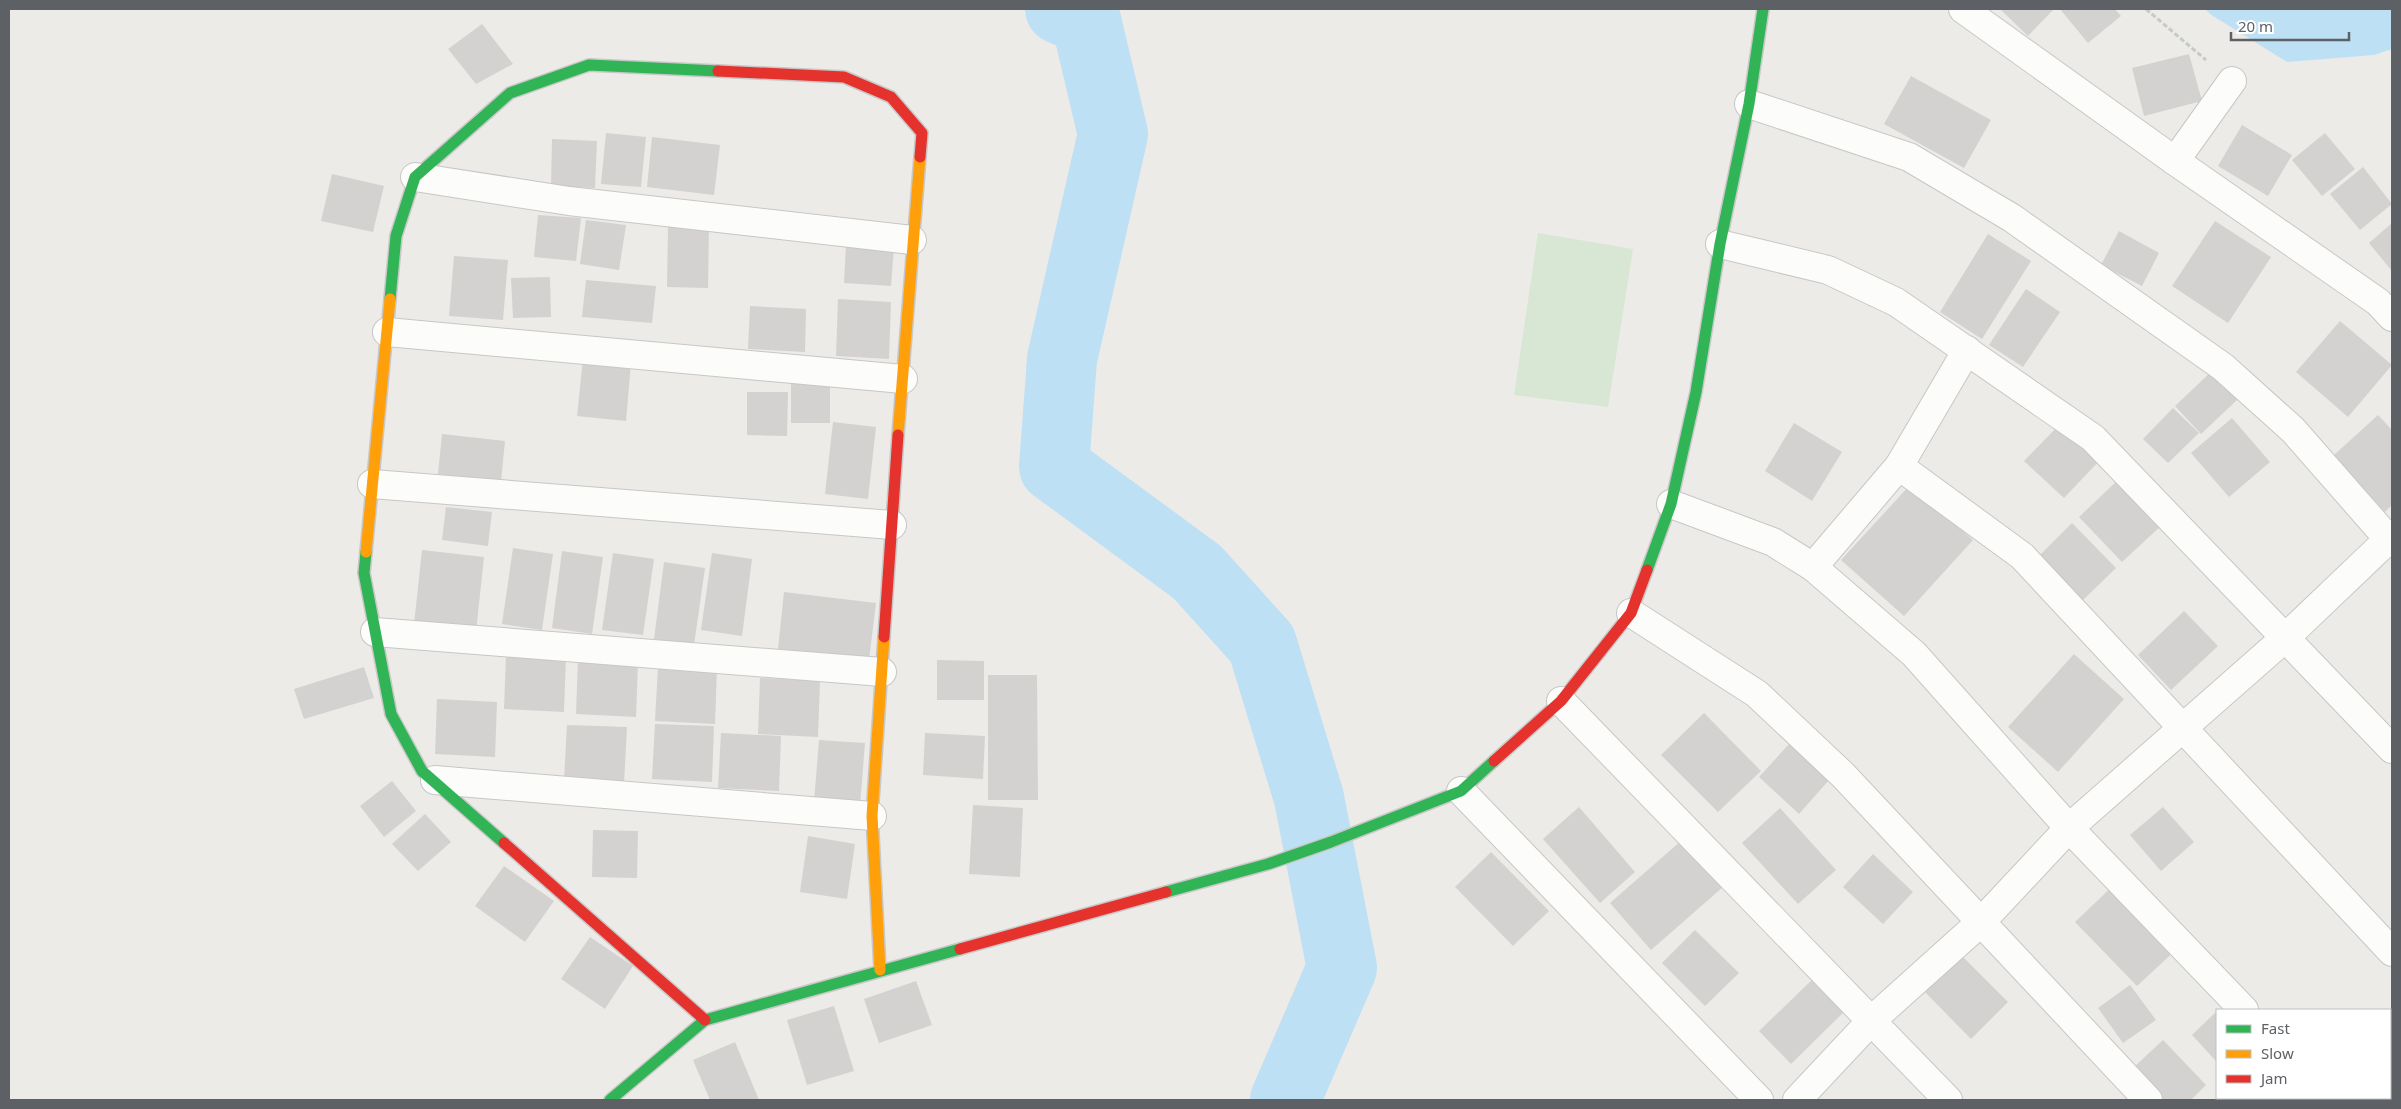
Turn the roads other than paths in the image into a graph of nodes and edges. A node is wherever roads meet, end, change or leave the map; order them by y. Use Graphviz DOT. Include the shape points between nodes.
graph roads {
  1 [pos="1763,9"];
  2 [pos="1964,9"];
  3 [pos="2232,81"];
  4 [pos="1749,104"];
  5 [pos="2175,161"];
  6 [pos="415,177"];
  7 [pos="912,240"];
  8 [pos="1720,244"];
  9 [pos="2392,317"];
  10 [pos="387,332"];
  11 [pos="1967,350"];
  12 [pos="902,380"];
  13 [pos="1900,466"];
  14 [pos="372,484"];
  15 [pos="1671,504"];
  16 [pos="892,525"];
  17 [pos="2391,539"];
  18 [pos="1813,567"];
  19 [pos="1631,613"];
  20 [pos="375,632"];
  21 [pos="2286,637"];
  22 [pos="882,672"];
  23 [pos="1562,701"];
  24 [pos="2182,727"];
  25 [pos="2392,749"];
  26 [pos="435,780"];
  27 [pos="1461,791"];
  28 [pos="872,816"];
  29 [pos="2069,828"];
  30 [pos="1981,922"];
  31 [pos="2392,952"];
  32 [pos="880,970"];
  33 [pos="2243,1009"];
  34 [pos="705,1020"];
  35 [pos="1872,1020"];
  36 [pos="610,1100"];
  37 [pos="1759,1100"];
  38 [pos="1797,1100"];
  39 [pos="1948,1100"];
  40 [pos="2148,1100"];
  1 -- 4 [label="street"];
  2 -- 5 [label="street"];
  3 -- 5 [label="street"];
  4 -- 8 [label="street"];
  4 -- 17 [label="street" via="1909,157 2012,218 2223,367 2293,430"];
  5 -- 9 [label="street" via="2378,302"];
  6 -- 7 [label="street" via="569,200"];
  6 -- 7 [label="street" via="510,93 589,64 844,78 890,97 922,133"];
  6 -- 10 [label="street" via="396,236"];
  7 -- 12 [label="street"];
  8 -- 11 [label="street" via="1828,270 1896,302"];
  8 -- 15 [label="street" via="1696,392"];
  10 -- 12 [label="street"];
  10 -- 14 [label="street"];
  11 -- 13 [label="street"];
  11 -- 21 [label="street" via="2093,438"];
  12 -- 16 [label="street"];
  13 -- 18 [label="street"];
  13 -- 24 [label="street" via="2022,556"];
  14 -- 16 [label="street"];
  14 -- 20 [label="street" via="364,573"];
  15 -- 18 [label="street" via="1773,542"];
  15 -- 19 [label="street"];
  16 -- 22 [label="street"];
  17 -- 21 [label="street"];
  18 -- 29 [label="street" via="1914,654"];
  19 -- 23 [label="street"];
  19 -- 30 [label="street" via="1757,694 1843,774"];
  20 -- 22 [label="street"];
  20 -- 26 [label="street" via="391,714 422,771"];
  21 -- 24 [label="street"];
  21 -- 25 [label="street"];
  22 -- 28 [label="street"];
  23 -- 27 [label="street"];
  23 -- 35 [label="street"];
  24 -- 29 [label="street"];
  24 -- 31 [label="street"];
  26 -- 28 [label="street"];
  26 -- 34 [label="street"];
  27 -- 32 [label="street" via="1268,864"];
  27 -- 37 [label="street"];
  28 -- 32 [label="street"];
  29 -- 30 [label="street"];
  29 -- 33 [label="street"];
  30 -- 35 [label="street"];
  30 -- 40 [label="street"];
  32 -- 34 [label="street"];
  34 -- 36 [label="street"];
  35 -- 38 [label="street"];
  35 -- 39 [label="street"];
}
